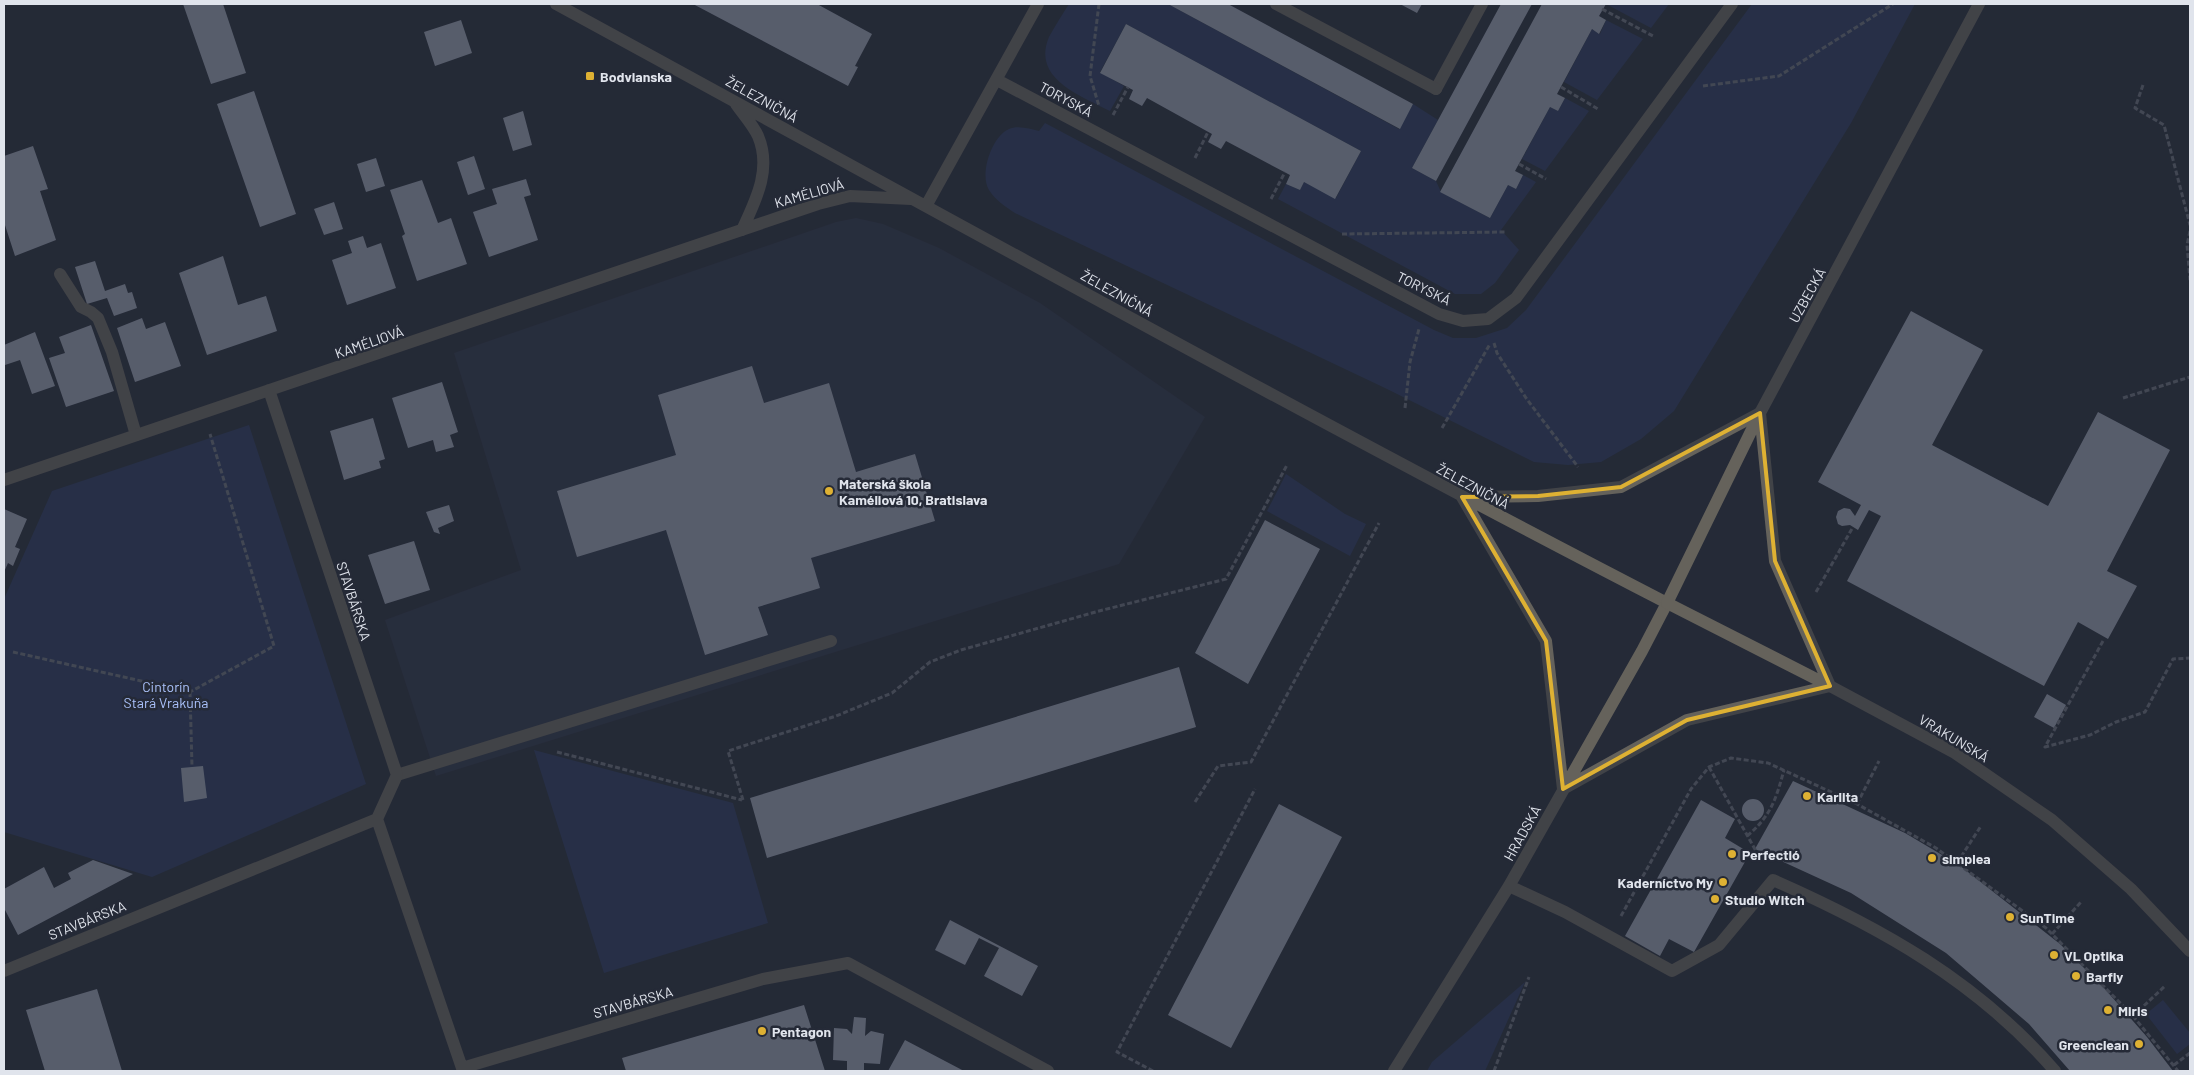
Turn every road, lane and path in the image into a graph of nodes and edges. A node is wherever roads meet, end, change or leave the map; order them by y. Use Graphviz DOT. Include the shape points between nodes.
graph roads {
  1 [pos="556,4"];
  2 [pos="1038,4"];
  3 [pos="1098,4"];
  4 [pos="1276,4"];
  5 [pos="1482,4"];
  6 [pos="1732,4"];
  7 [pos="1893,4"];
  8 [pos="1979,4"];
  9 [pos="1602,10"];
  10 [pos="1653,36"];
  11 [pos="997,80"];
  12 [pos="2143,85"];
  13 [pos="1128,87"];
  14 [pos="1561,87"];
  15 [pos="1670,90"];
  16 [pos="734,100"];
  17 [pos="1598,109"];
  18 [pos="1100,112"];
  19 [pos="1112,117"];
  20 [pos="1208,132"];
  21 [pos="1193,161"];
  22 [pos="1519,164"];
  23 [pos="1285,172"];
  24 [pos="1546,180"];
  25 [pos="1270,202"];
  26 [pos="921,203"];
  27 [pos="2190,225"];
  28 [pos="742,230"];
  29 [pos="2190,231"];
  30 [pos="1506,232"];
  31 [pos="1341,234"];
  32 [pos="60,274"];
  33 [pos="2190,280"];
  34 [pos="1426,307"];
  35 [pos="2190,377"];
  36 [pos="269,390"];
  37 [pos="2123,398"];
  38 [pos="1405,408"];
  39 [pos="1760,413"];
  40 [pos="1442,428"];
  41 [pos="136,435"];
  42 [pos="212,438"];
  43 [pos="1287,465"];
  44 [pos="1583,474"];
  45 [pos="4,480"];
  46 [pos="1462,497"];
  47 [pos="1379,523"];
  48 [pos="1853,527"];
  49 [pos="1816,592"];
  50 [pos="1666,603"];
  51 [pos="832,641"];
  52 [pos="2103,641"];
  53 [pos="13,652"];
  54 [pos="2190,658"];
  55 [pos="1830,686"];
  56 [pos="190,692"];
  57 [pos="549,750"];
  58 [pos="1878,761"];
  59 [pos="192,767"];
  60 [pos="1709,767"];
  61 [pos="1784,770"];
  62 [pos="397,775"];
  63 [pos="1255,788"];
  64 [pos="1563,789"];
  65 [pos="1195,802"];
  66 [pos="1857,804"];
  67 [pos="377,819"];
  68 [pos="1981,826"];
  69 [pos="1747,836"];
  70 [pos="1957,863"];
  71 [pos="1773,880"];
  72 [pos="1509,886"];
  73 [pos="2081,902"];
  74 [pos="2052,934"];
  75 [pos="1610,937"];
  76 [pos="2190,951"];
  77 [pos="4,971"];
  78 [pos="1529,977"];
  79 [pos="2165,986"];
  80 [pos="2133,1016"];
  81 [pos="2190,1052"];
  82 [pos="2174,1065"];
  83 [pos="461,1069"];
  84 [pos="1048,1071"];
  85 [pos="1153,1071"];
  86 [pos="1394,1071"];
  87 [pos="1494,1071"];
  88 [pos="2055,1071"];
  89 [pos="2178,1071"];
  1 -- 16 [label="street, ŽELEZNIČNÁ"];
  2 -- 11 [label="street"];
  3 -- 18 [label="path" via="1090,76"];
  4 -- 5 [label="street" via="1436,89"];
  6 -- 15 [label="street, TORYSKÁ"];
  7 -- 15 [label="path" via="1779,76"];
  8 -- 39 [label="street, UZBECKÁ"];
  9 -- 10 [label="path"];
  11 -- 26 [label="street"];
  11 -- 34 [label="street, TORYSKÁ"];
  12 -- 27 [label="path" via="2135,108 2164,125"];
  13 -- 19 [label="path"];
  14 -- 17 [label="path"];
  15 -- 34 [label="street, TORYSKÁ" via="1516,298 1488,319 1463,321"];
  16 -- 26 [label="street, ŽELEZNIČNÁ"];
  16 -- 28 [label="street, KAMÉLIOVÁ" via="757,134 764,168 759,192"];
  20 -- 21 [label="path"];
  22 -- 24 [label="path"];
  23 -- 25 [label="path"];
  26 -- 28 [label="street, KAMÉLIOVÁ" via="863,196 839,198"];
  26 -- 46 [label="street, ŽELEZNIČNÁ"];
  28 -- 36 [label="street, KAMÉLIOVÁ"];
  29 -- 33 [label="path" via="2187,245"];
  30 -- 31 [label="path"];
  32 -- 41 [label="street" via="81,308 98,318 112,352"];
  34 -- 38 [label="path" via="1410,362"];
  35 -- 37 [label="path"];
  36 -- 41 [label="street, KAMÉLIOVÁ"];
  36 -- 62 [label="street, STAVBÁRSKA"];
  39 -- 46 [label="street" via="1621,487 1538,496"];
  39 -- 50 [label="street, UZBECKÁ"];
  39 -- 55 [label="street" via="1775,561"];
  40 -- 44 [label="path" via="1493,340 1497,353 1526,398"];
  41 -- 45 [label="street, KAMÉLIOVÁ"];
  42 -- 56 [label="path" via="274,646"];
  43 -- 57 [label="path" via="1226,579 1099,610 961,650 930,662 892,693 836,716 728,751 743,800"];
  46 -- 50 [label="street, ŽELEZNIČNÁ"];
  46 -- 64 [label="street" via="1546,641"];
  47 -- 65 [label="path" via="1251,762 1218,766"];
  48 -- 49 [label="path"];
  50 -- 55 [label="street, VRAKUNSKÁ"];
  50 -- 64 [label="street, HRADSKÁ"];
  51 -- 62 [label="street"];
  52 -- 54 [label="path" via="2045,747 2090,735 2145,712 2173,659"];
  53 -- 56 [label="path"];
  55 -- 64 [label="street" via="1687,720"];
  55 -- 76 [label="street, VRAKUNSKÁ" via="1955,753 2052,820 2120,879"];
  56 -- 59 [label="path"];
  58 -- 66 [label="path"];
  60 -- 61 [label="path" via="1731,758 1768,763"];
  60 -- 69 [label="path"];
  60 -- 75 [label="path" via="1690,790"];
  61 -- 66 [label="path"];
  61 -- 69 [label="path" via="1774,803 1761,824"];
  62 -- 67 [label="street"];
  63 -- 85 [label="path" via="1118,1052"];
  64 -- 72 [label="street, HRADSKÁ"];
  66 -- 70 [label="path"];
  67 -- 77 [label="street, STAVBÁRSKA"];
  67 -- 83 [label="street, STAVBÁRSKA"];
  68 -- 70 [label="path"];
  69 -- 71 [label="path"];
  70 -- 74 [label="path"];
  71 -- 75 [label="street" via="1720,945 1672,971"];
  71 -- 88 [label="street" via="1836,908 1912,950 1976,994"];
  72 -- 75 [label="street"];
  72 -- 86 [label="street, HRADSKÁ"];
  73 -- 74 [label="path"];
  74 -- 80 [label="path"];
  78 -- 87 [label="path"];
  79 -- 80 [label="path"];
  80 -- 82 [label="path"];
  81 -- 82 [label="path"];
  82 -- 89 [label="path"];
  83 -- 84 [label="street, STAVBÁRSKA" via="763,979 848,963"];
}
